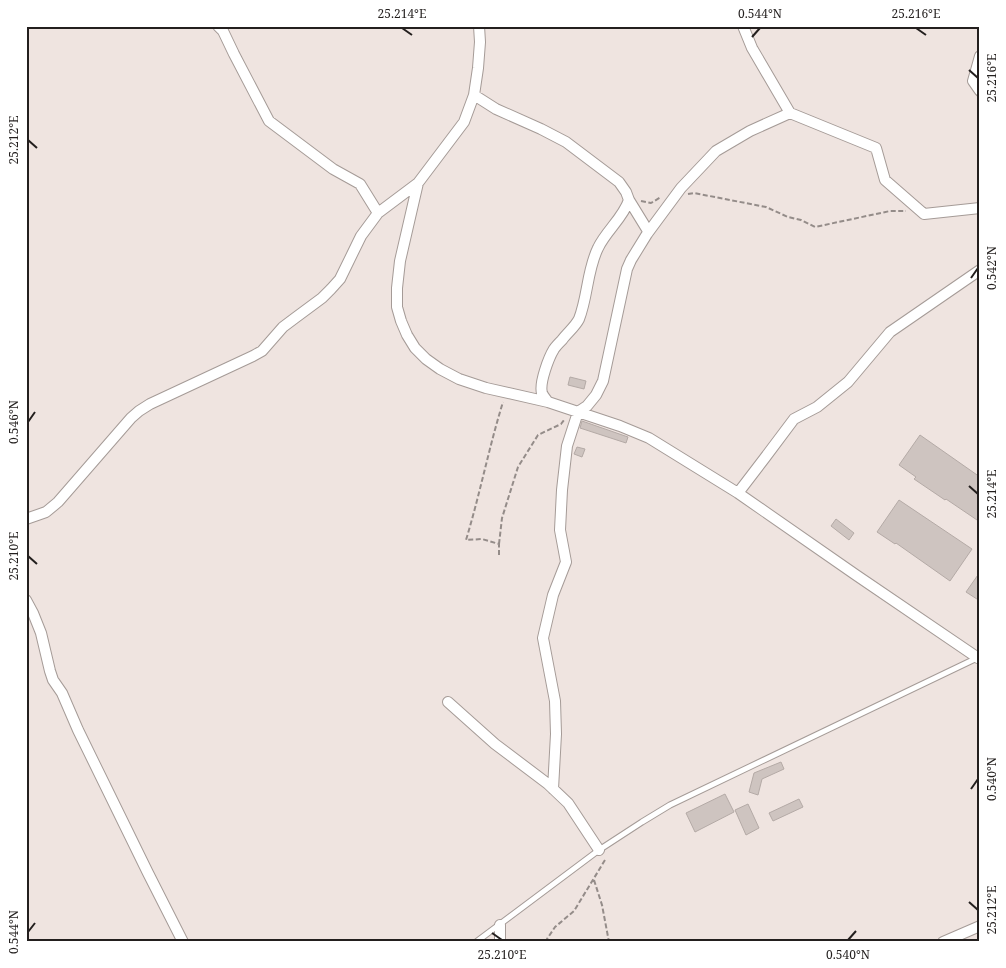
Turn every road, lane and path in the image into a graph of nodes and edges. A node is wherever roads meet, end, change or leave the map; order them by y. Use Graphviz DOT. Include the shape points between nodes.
graph roads {
  1 [pos="218,26"];
  2 [pos="479,26"];
  3 [pos="743,26"];
  4 [pos="980,56"];
  5 [pos="980,91"];
  6 [pos="474,95"];
  7 [pos="790,113"];
  8 [pos="418,183"];
  9 [pos="677,194"];
  10 [pos="660,197"];
  11 [pos="629,200"];
  12 [pos="980,208"];
  13 [pos="920,210"];
  14 [pos="378,213"];
  15 [pos="647,234"];
  16 [pos="980,270"];
  17 [pos="506,392"];
  18 [pos="548,402"];
  19 [pos="574,411"];
  20 [pos="738,492"];
  21 [pos="26,519"];
  22 [pos="498,544"];
  23 [pos="499,555"];
  24 [pos="26,600"];
  25 [pos="979,658"];
  26 [pos="448,702"];
  27 [pos="553,789"];
  28 [pos="599,850"];
  29 [pos="594,880"];
  30 [pos="500,925"];
  31 [pos="980,926"];
  32 [pos="183,942"];
  33 [pos="476,942"];
  34 [pos="500,942"];
  35 [pos="545,942"];
  36 [pos="609,942"];
  37 [pos="943,942"];
  1 -- 14 [label="street" via="269,121 333,169 360,184"];
  2 -- 6 [label="street"];
  3 -- 7 [label="street" via="752,48"];
  4 -- 5 [label="street" via="973,81"];
  6 -- 8 [label="street" via="464,122"];
  6 -- 11 [label="street" via="566,142 619,182"];
  7 -- 9 [label="street" via="716,151"];
  7 -- 13 [label="street" via="876,148 885,180"];
  8 -- 14 [label="street"];
  8 -- 17 [label="street" via="400,261 397,307 401,321 415,348 440,369 459,379"];
  9 -- 13 [label="path" via="694,193 766,207 815,227 890,211"];
  9 -- 15 [label="street"];
  10 -- 11 [label="path" via="651,204"];
  11 -- 15 [label="street" via="647,228"];
  11 -- 18 [label="street" via="594,256 578,320 550,358 541,387"];
  12 -- 13 [label="street" via="924,214"];
  14 -- 21 [label="street" via="361,236 340,279 322,298 283,327 262,351 139,411 58,502 46,512"];
  15 -- 19 [label="street" via="627,269 603,381 587,406"];
  16 -- 20 [label="street" via="890,332 848,382 816,407 794,419"];
  17 -- 18 [label="street"];
  17 -- 22 [label="path" via="466,540 482,539"];
  18 -- 19 [label="street"];
  19 -- 20 [label="street" via="649,438"];
  19 -- 22 [label="path" via="561,424 538,435 518,467 502,518"];
  19 -- 27 [label="street" via="562,490 560,530 566,562 553,594 543,638 555,701"];
  20 -- 25 [label="street"];
  22 -- 23 [label="path"];
  24 -- 32 [label="street" via="41,633 53,680"];
  25 -- 28 [label="lane" via="670,805"];
  26 -- 27 [label="street" via="494,744"];
  27 -- 28 [label="street" via="568,804"];
  28 -- 29 [label="path" via="605,860"];
  28 -- 30 [label="lane"];
  29 -- 35 [label="path" via="574,911 555,927"];
  29 -- 36 [label="path"];
  30 -- 33 [label="lane"];
  30 -- 34 [label="street"];
  31 -- 37 [label="street"];
}
